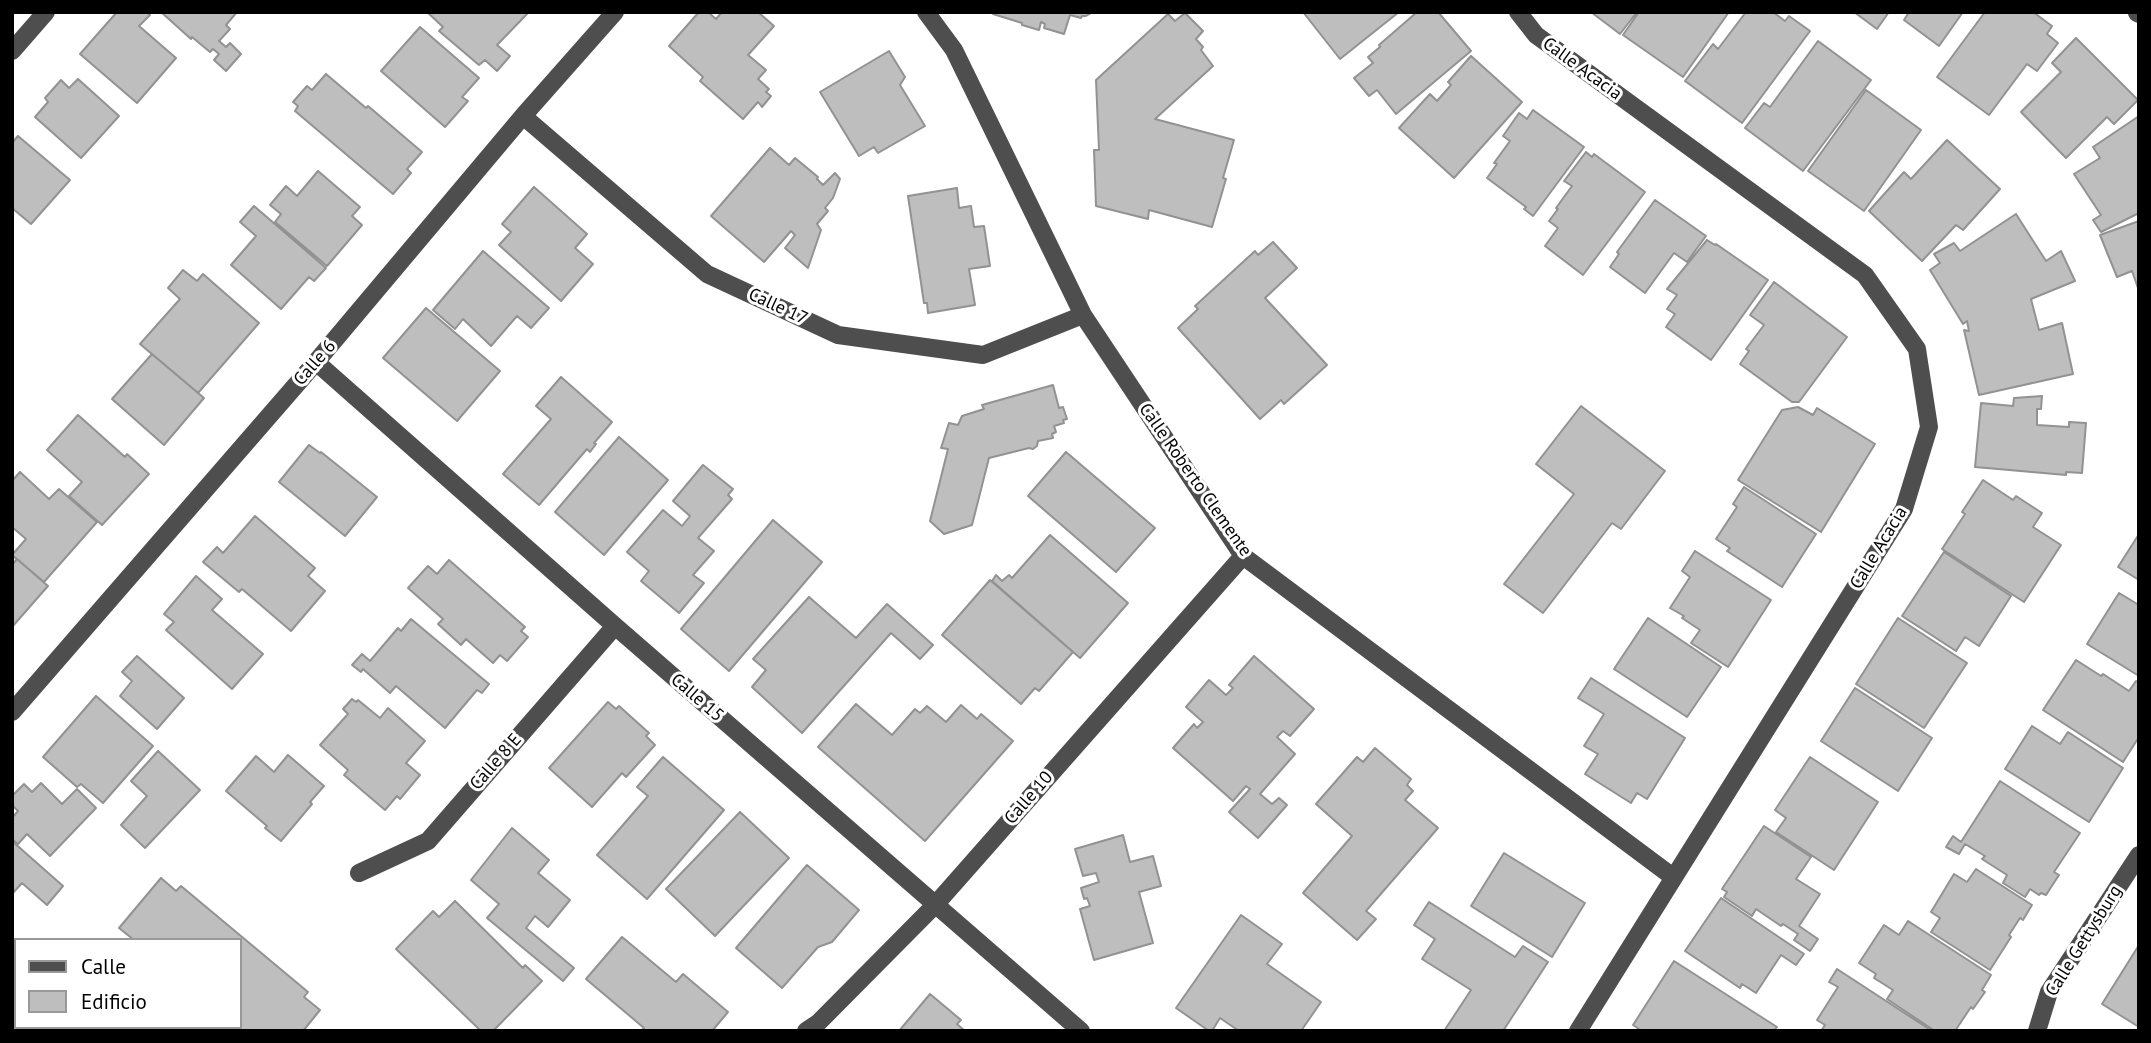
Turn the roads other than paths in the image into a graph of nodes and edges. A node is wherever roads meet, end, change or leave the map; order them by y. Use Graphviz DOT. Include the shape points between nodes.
graph roads {
  1 [pos="46,12"];
  2 [pos="615,12"];
  3 [pos="926,12"];
  4 [pos="1518,12"];
  5 [pos="12,51"];
  6 [pos="523,116"];
  7 [pos="1083,315"];
  8 [pos="316,362"];
  9 [pos="1243,555"];
  10 [pos="615,626"];
  11 [pos="12,712"];
  12 [pos="2139,855"];
  13 [pos="359,873"];
  14 [pos="1673,877"];
  15 [pos="935,905"];
  16 [pos="806,1031"];
  17 [pos="1081,1031"];
  18 [pos="1578,1031"];
  19 [pos="2037,1031"];
  1 -- 5 [label="street"];
  2 -- 6 [label="street, Calle 6"];
  3 -- 7 [label="street, Calle Roberto Clemente" via="954,50"];
  4 -- 14 [label="street, Calle Acacia" via="1536,35 1865,275 1917,349 1928,427 1904,509"];
  6 -- 7 [label="street, Calle 17" via="706,274 838,335 983,355"];
  6 -- 8 [label="street, Calle 6"];
  7 -- 9 [label="street, Calle Roberto Clemente"];
  8 -- 10 [label="street, Calle 15"];
  8 -- 11 [label="street, Calle 6"];
  9 -- 14 [label="street, Calle Roberto Clemente"];
  9 -- 15 [label="street, Calle 10"];
  10 -- 13 [label="street, Calle 8 E" via="428,841"];
  10 -- 15 [label="street, Calle 15"];
  12 -- 19 [label="street, Calle Gettysburg" via="2049,992"];
  14 -- 18 [label="street, Calle Acacia"];
  15 -- 16 [label="street, Calle 10"];
  15 -- 17 [label="street, Calle 15"];
}
